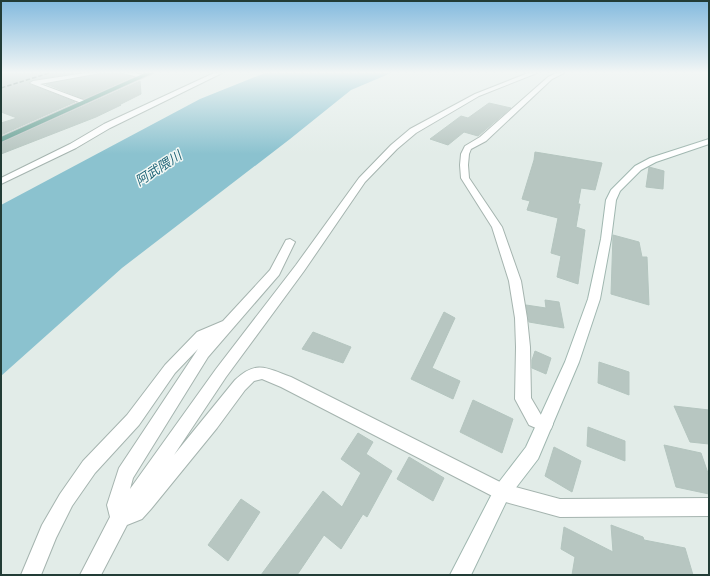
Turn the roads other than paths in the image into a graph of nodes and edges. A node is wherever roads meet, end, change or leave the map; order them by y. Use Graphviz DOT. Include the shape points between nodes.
graph roads {
  1 [pos="78,100"];
  2 [pos="89,100"];
  3 [pos="160,100"];
  4 [pos="468,100"];
  5 [pos="526,100"];
  6 [pos="84,102"];
  7 [pos="1,140"];
  8 [pos="709,141"];
  9 [pos="1,182"];
  10 [pos="290,242"];
  11 [pos="226,326"];
  12 [pos="545,424"];
  13 [pos="502,492"];
  14 [pos="709,507"];
  15 [pos="120,518"];
  16 [pos="31,575"];
  17 [pos="90,575"];
  18 [pos="460,575"];
  1 -- 6 [label="street"];
  2 -- 6 [label="main road"];
  3 -- 9 [label="street"];
  4 -- 15 [label="street" via="413,131 362,180 221,373"];
  5 -- 12 [label="street" via="468,148 464,165 465,178 497,227 515,281 523,347 523,399 535,420"];
  6 -- 7 [label="main road"];
  8 -- 12 [label="street" via="653,160 638,168 616,190 611,200 594,299 572,362"];
  10 -- 11 [label="street" via="275,272"];
  11 -- 15 [label="street" via="203,353 125,474 116,505"];
  11 -- 16 [label="street" via="202,336 170,369 133,420 89,467 66,500"];
  12 -- 13 [label="street" via="532,453"];
  13 -- 14 [label="street" via="560,508"];
  13 -- 15 [label="street" via="286,382 262,374 250,376 240,385 145,503 136,512"];
  13 -- 18 [label="street"];
  15 -- 17 [label="street"];
}
